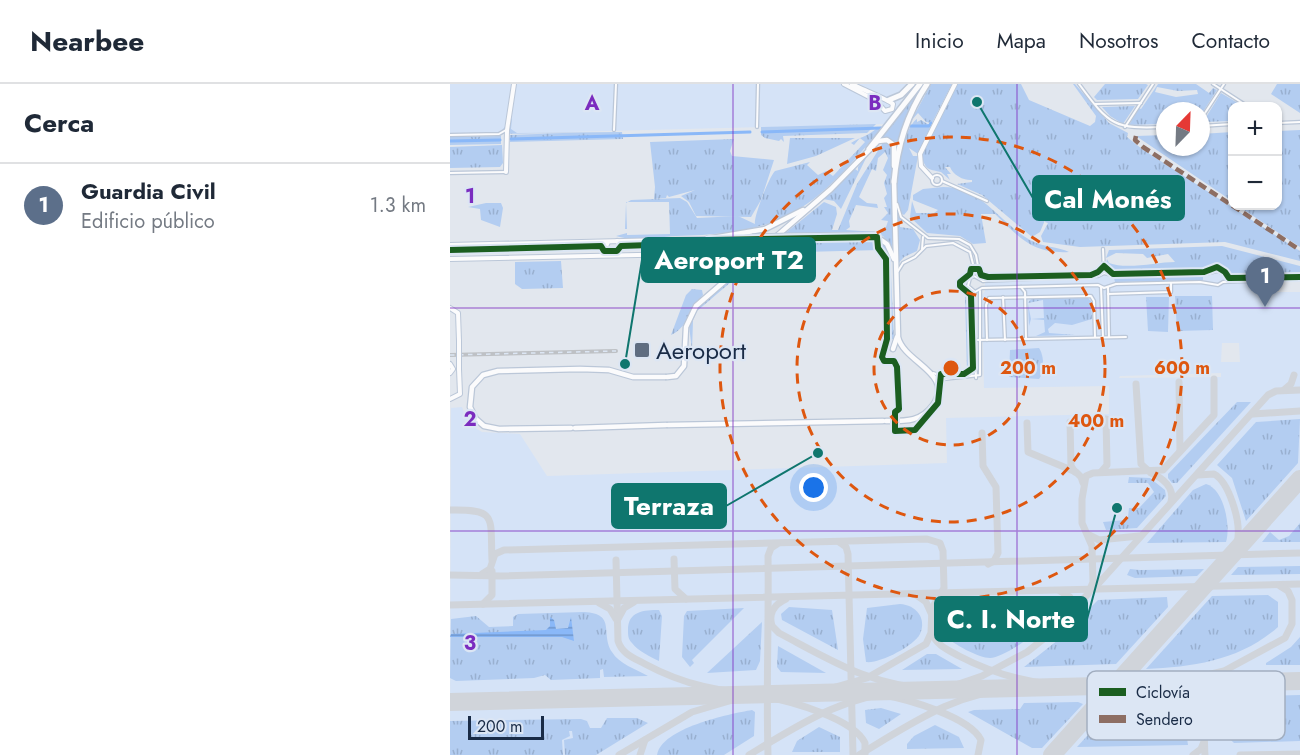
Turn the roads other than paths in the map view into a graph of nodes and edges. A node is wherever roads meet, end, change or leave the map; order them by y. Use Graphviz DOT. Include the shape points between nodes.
graph roads {
  1 [pos="514,84"];
  2 [pos="616,84"];
  3 [pos="758,84"];
  4 [pos="844,84"];
  5 [pos="852,84"];
  6 [pos="912,84"];
  7 [pos="954,84"];
  8 [pos="1079,84"];
  9 [pos="1152,84"];
  10 [pos="1213,84"];
  11 [pos="1224,84"];
  12 [pos="922,85"];
  13 [pos="1221,89"];
  14 [pos="889,100"];
  15 [pos="1241,102"];
  16 [pos="1140,103"];
  17 [pos="1095,104"];
  18 [pos="1210,106"];
  19 [pos="900,110"];
  20 [pos="1300,122"];
  21 [pos="1282,123"];
  22 [pos="1228,124"];
  23 [pos="1210,125"];
  24 [pos="757,127"];
  25 [pos="1156,127"];
  26 [pos="1124,128"];
  27 [pos="507,130"];
  28 [pos="615,130"];
  29 [pos="499,134"];
  30 [pos="450,135"];
  31 [pos="506,137"];
  32 [pos="869,149"];
  33 [pos="506,171"];
  34 [pos="450,173"];
  35 [pos="932,178"];
  36 [pos="942,181"];
  37 [pos="894,182"];
  38 [pos="820,198"];
  39 [pos="987,201"];
  40 [pos="922,235"];
  41 [pos="707,238"];
  42 [pos="608,242"];
  43 [pos="617,242"];
  44 [pos="450,245"];
  45 [pos="922,249"];
  46 [pos="1103,249"];
  47 [pos="732,253"];
  48 [pos="608,255"];
  49 [pos="617,256"];
  50 [pos="450,259"];
  51 [pos="895,261"];
  52 [pos="1212,272"];
  53 [pos="1104,273"];
  54 [pos="1222,273"];
  55 [pos="731,275"];
  56 [pos="972,276"];
  57 [pos="1098,276"];
  58 [pos="1110,276"];
  59 [pos="980,277"];
  60 [pos="1300,279"];
  61 [pos="983,281"];
  62 [pos="1236,281"];
  63 [pos="1222,282"];
  64 [pos="1171,283"];
  65 [pos="1211,283"];
  66 [pos="1143,284"];
  67 [pos="896,286"];
  68 [pos="1029,286"];
  69 [pos="1100,286"];
  70 [pos="1109,286"];
  71 [pos="1022,287"];
  72 [pos="981,289"];
  73 [pos="971,290"];
  74 [pos="1143,293"];
  75 [pos="1025,294"];
  76 [pos="1108,294"];
  77 [pos="1003,296"];
  78 [pos="451,309"];
  79 [pos="897,334"];
  80 [pos="1103,337"];
  81 [pos="1109,337"];
  82 [pos="1126,337"];
  83 [pos="1095,338"];
  84 [pos="1005,339"];
  85 [pos="1026,339"];
  86 [pos="977,340"];
  87 [pos="987,340"];
  88 [pos="893,349"];
  89 [pos="450,364"];
  90 [pos="975,369"];
  91 [pos="931,372"];
  92 [pos="450,374"];
  93 [pos="957,377"];
  94 [pos="976,378"];
  95 [pos="938,391"];
  96 [pos="451,399"];
  97 [pos="634,422"];
  98 [pos="644,426"];
  1 -- 27 [label="street"];
  2 -- 28 [label="street"];
  3 -- 24 [label="street"];
  4 -- 14 [label="street" via="875,100 886,111 893,108"];
  5 -- 14 [label="street"];
  6 -- 14 [label="highway"];
  7 -- 35 [label="street" via="920,154 921,166"];
  8 -- 17 [label="street"];
  9 -- 16 [label="street"];
  10 -- 13 [label="street"];
  11 -- 13 [label="street"];
  12 -- 19 [label="highway"];
  12 -- 19 [label="highway"];
  12 -- 37 [label="highway" via="902,135"];
  13 -- 15 [label="street"];
  13 -- 18 [label="street"];
  16 -- 17 [label="street"];
  16 -- 26 [label="street"];
  17 -- 26 [label="street" via="1112,122"];
  19 -- 32 [label="highway"];
  20 -- 21 [label="street"];
  22 -- 23 [label="street"];
  25 -- 26 [label="street"];
  27 -- 29 [label="street"];
  27 -- 31 [label="street"];
  29 -- 30 [label="street"];
  29 -- 31 [label="street"];
  31 -- 33 [label="street"];
  32 -- 37 [label="main road" via="882,140 894,145"];
  32 -- 38 [label="main road"];
  33 -- 34 [label="street"];
  35 -- 36 [label="street" via="939,175"];
  35 -- 36 [label="street" via="935,185"];
  36 -- 39 [label="street"];
  37 -- 40 [label="street" via="900,215"];
  37 -- 51 [label="main road"];
  38 -- 41 [label="main road" via="765,229"];
  38 -- 55 [label="main road"];
  40 -- 45 [label="street"];
  40 -- 59 [label="street" via="967,243 976,255"];
  41 -- 43 [label="street"];
  41 -- 51 [label="main road, bridge" via="877,236 887,244"];
  42 -- 43 [label="street"];
  42 -- 44 [label="street"];
  42 -- 48 [label="street"];
  43 -- 49 [label="street" via="621,249"];
  45 -- 56 [label="street" via="933,243 959,244 972,257"];
  45 -- 67 [label="street" via="900,266"];
  46 -- 53 [label="street"];
  47 -- 49 [label="street"];
  47 -- 55 [label="main road" via="737,263"];
  48 -- 49 [label="street"];
  48 -- 50 [label="street"];
  51 -- 67 [label="main road"];
  52 -- 54 [label="street"];
  52 -- 58 [label="street"];
  52 -- 65 [label="street"];
  53 -- 57 [label="street"];
  53 -- 58 [label="street"];
  54 -- 62 [label="street"];
  54 -- 63 [label="street"];
  55 -- 98 [label="main road" via="693,309 686,327 684,366 676,376 633,377 609,370 580,369 500,371 480,377 470,394 470,407 476,419 494,429"];
  56 -- 59 [label="street"];
  56 -- 73 [label="street" via="967,284"];
  57 -- 61 [label="street"];
  57 -- 69 [label="street"];
  58 -- 70 [label="street"];
  59 -- 61 [label="street"];
  60 -- 62 [label="street"];
  61 -- 72 [label="street"];
  62 -- 63 [label="street"];
  63 -- 65 [label="street"];
  64 -- 65 [label="street"];
  64 -- 66 [label="street"];
  64 -- 74 [label="street" via="1172,292"];
  66 -- 70 [label="street"];
  66 -- 74 [label="street"];
  67 -- 79 [label="main road"];
  68 -- 69 [label="street"];
  68 -- 71 [label="street"];
  68 -- 75 [label="street"];
  69 -- 70 [label="street"];
  69 -- 80 [label="street"];
  70 -- 76 [label="street"];
  71 -- 72 [label="street"];
  71 -- 75 [label="street"];
  72 -- 73 [label="street"];
  72 -- 86 [label="street"];
  73 -- 86 [label="street"];
  74 -- 76 [label="street"];
  75 -- 77 [label="street"];
  75 -- 83 [label="street" via="1091,296"];
  75 -- 85 [label="street"];
  76 -- 81 [label="street"];
  77 -- 84 [label="street"];
  77 -- 87 [label="street" via="990,297 986,302"];
  78 -- 96 [label="street, bridge" via="458,315 460,394"];
  79 -- 88 [label="main road"];
  79 -- 91 [label="main road" via="904,352"];
  80 -- 81 [label="street"];
  80 -- 83 [label="street"];
  81 -- 82 [label="street"];
  83 -- 85 [label="street"];
  84 -- 85 [label="street"];
  84 -- 87 [label="street"];
  86 -- 87 [label="street"];
  86 -- 90 [label="street"];
  86 -- 94 [label="street" via="980,375"];
  89 -- 92 [label="street"];
  90 -- 93 [label="street"];
  90 -- 94 [label="street"];
  91 -- 93 [label="street"];
  91 -- 95 [label="main road"];
  93 -- 94 [label="street"];
  93 -- 95 [label="street" via="944,379"];
  95 -- 98 [label="main road" via="931,408 913,422"];
  97 -- 98 [label="main road"];
}
